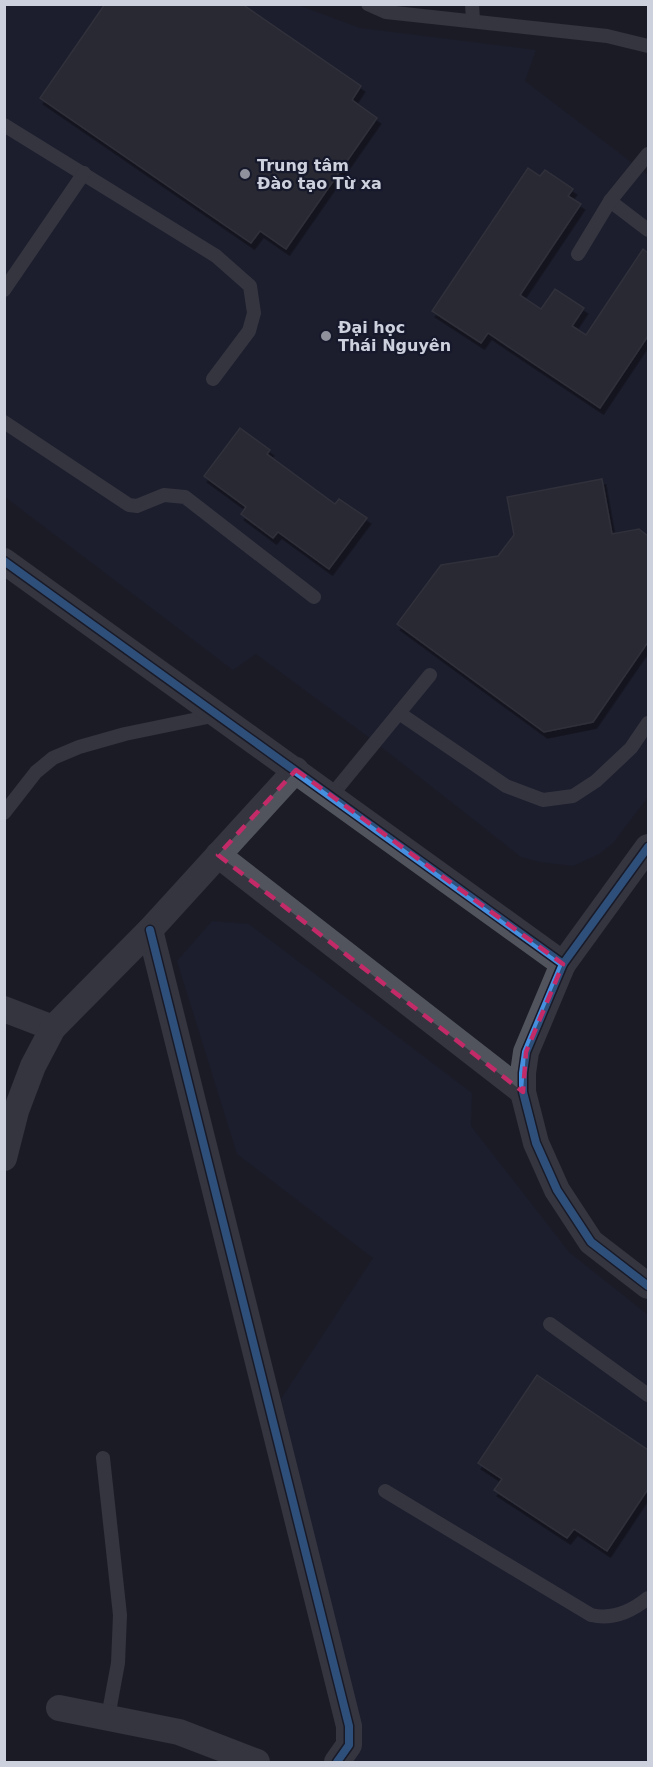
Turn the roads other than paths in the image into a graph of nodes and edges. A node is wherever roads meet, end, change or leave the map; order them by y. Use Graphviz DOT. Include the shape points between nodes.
graph roads {
  1 [pos="368,4"];
  2 [pos="472,4"];
  3 [pos="473,20"];
  4 [pos="648,46"];
  5 [pos="4,125"];
  6 [pos="648,154"];
  7 [pos="84,174"];
  8 [pos="610,201"];
  9 [pos="648,231"];
  10 [pos="578,254"];
  11 [pos="4,290"];
  12 [pos="213,379"];
  13 [pos="4,422"];
  14 [pos="4,561"];
  15 [pos="314,597"];
  16 [pos="430,675"];
  17 [pos="399,713"];
  18 [pos="219,715"];
  19 [pos="648,723"];
  20 [pos="296,770"];
  21 [pos="331,796"];
  22 [pos="4,813"];
  23 [pos="648,847"];
  24 [pos="218,855"];
  25 [pos="150,930"];
  26 [pos="563,964"];
  27 [pos="4,1009"];
  28 [pos="53,1028"];
  29 [pos="523,1092"];
  30 [pos="4,1158"];
  31 [pos="648,1286"];
  32 [pos="550,1324"];
  33 [pos="648,1395"];
  34 [pos="103,1458"];
  35 [pos="385,1491"];
  36 [pos="648,1598"];
  37 [pos="59,1708"];
  38 [pos="108,1717"];
  39 [pos="200,1752"];
  40 [pos="257,1762"];
  41 [pos="337,1762"];
  1 -- 3 [label="lane" via="386,12"];
  2 -- 3 [label="lane"];
  3 -- 4 [label="lane" via="607,36"];
  5 -- 7 [label="lane"];
  6 -- 8 [label="lane"];
  7 -- 11 [label="lane"];
  7 -- 12 [label="lane" via="216,256 250,286 254,313 249,331"];
  8 -- 9 [label="lane"];
  8 -- 10 [label="lane"];
  13 -- 15 [label="lane" via="129,505 137,506 164,495 185,497"];
  14 -- 18 [label="street"];
  16 -- 17 [label="lane"];
  17 -- 19 [label="lane" via="506,786 543,800 573,796 596,781 631,748"];
  17 -- 21 [label="lane"];
  18 -- 20 [label="street"];
  18 -- 22 [label="lane" via="125,734 53,758 36,772"];
  20 -- 21 [label="street"];
  20 -- 24 [label="street"];
  21 -- 26 [label="street"];
  23 -- 26 [label="street"];
  24 -- 25 [label="street"];
  24 -- 29 [label="street"];
  25 -- 28 [label="street"];
  25 -- 41 [label="street" via="349,1726 349,1744"];
  26 -- 29 [label="street" via="526,1052"];
  27 -- 28 [label="street"];
  28 -- 30 [label="street" via="20,1099"];
  29 -- 31 [label="street" via="536,1143 563,1199 591,1242"];
  32 -- 33 [label="lane"];
  34 -- 38 [label="lane" via="120,1615 118,1663"];
  35 -- 36 [label="lane" via="591,1615 617,1615"];
  37 -- 38 [label="street"];
  38 -- 39 [label="street" via="179,1732"];
  39 -- 40 [label="street"];
}
